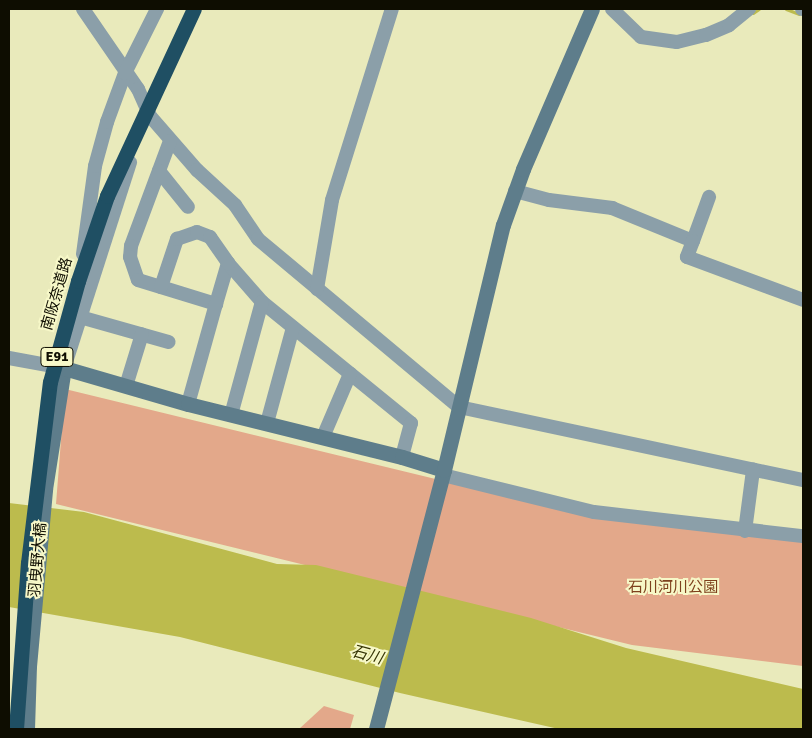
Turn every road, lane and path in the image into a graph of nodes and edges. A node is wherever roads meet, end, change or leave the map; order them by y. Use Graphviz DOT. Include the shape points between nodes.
graph roads {
  1 [pos="83,9"];
  2 [pos="157,9"];
  3 [pos="186,9"];
  4 [pos="194,9"];
  5 [pos="202,9"];
  6 [pos="392,9"];
  7 [pos="592,9"];
  8 [pos="612,9"];
  9 [pos="749,9"];
  10 [pos="125,73"];
  11 [pos="150,116"];
  12 [pos="170,141"];
  13 [pos="159,171"];
  14 [pos="515,191"];
  15 [pos="708,197"];
  16 [pos="188,207"];
  17 [pos="694,241"];
  18 [pos="228,263"];
  19 [pos="161,287"];
  20 [pos="317,289"];
  21 [pos="803,300"];
  22 [pos="262,302"];
  23 [pos="216,304"];
  24 [pos="80,317"];
  25 [pos="293,327"];
  26 [pos="142,334"];
  27 [pos="169,342"];
  28 [pos="9,358"];
  29 [pos="64,368"];
  30 [pos="350,374"];
  31 [pos="126,386"];
  32 [pos="188,404"];
  33 [pos="459,407"];
  34 [pos="231,415"];
  35 [pos="267,423"];
  36 [pos="323,437"];
  37 [pos="402,457"];
  38 [pos="753,470"];
  39 [pos="442,477"];
  40 [pos="803,480"];
  41 [pos="745,531"];
  42 [pos="803,536"];
  43 [pos="9,715"];
  44 [pos="16,729"];
  45 [pos="27,729"];
  46 [pos="376,729"];
  1 -- 10 [label="street"];
  2 -- 10 [label="street"];
  3 -- 43 [label="highway, 南阪奈道路 / E91" via="140,101 101,193 71,280 44,380 31,450"];
  4 -- 44 [label="highway, 南阪奈道路 / E91, bridge" via="107,196 78,281 50,382 28,563"];
  5 -- 11 [label="street"];
  6 -- 20 [label="street" via="332,200"];
  7 -- 14 [label="street"];
  8 -- 9 [label="street" via="641,37 677,42 729,25"];
  10 -- 11 [label="street"];
  10 -- 29 [label="street" via="95,166"];
  11 -- 12 [label="street"];
  11 -- 24 [label="street" via="125,172"];
  12 -- 13 [label="street"];
  12 -- 20 [label="street" via="234,205 258,239"];
  13 -- 16 [label="street"];
  13 -- 19 [label="street" via="130,256 138,280"];
  14 -- 17 [label="street" via="549,200 612,208"];
  14 -- 33 [label="street" via="503,225"];
  15 -- 17 [label="street"];
  17 -- 21 [label="street" via="687,257"];
  18 -- 19 [label="street" via="210,237 197,232 177,238"];
  18 -- 22 [label="street"];
  18 -- 23 [label="street"];
  19 -- 23 [label="street"];
  20 -- 33 [label="street"];
  22 -- 25 [label="street"];
  22 -- 34 [label="street"];
  23 -- 32 [label="street"];
  24 -- 26 [label="street"];
  24 -- 29 [label="street"];
  25 -- 30 [label="street"];
  25 -- 35 [label="street"];
  26 -- 27 [label="street"];
  26 -- 31 [label="street"];
  28 -- 29 [label="street"];
  29 -- 31 [label="street"];
  29 -- 45 [label="street, 羽曳野大橋" via="45,489"];
  30 -- 36 [label="street"];
  30 -- 37 [label="street" via="411,423"];
  31 -- 32 [label="street"];
  32 -- 34 [label="street"];
  33 -- 38 [label="street"];
  33 -- 39 [label="street"];
  34 -- 35 [label="street"];
  35 -- 36 [label="street"];
  36 -- 37 [label="street"];
  37 -- 39 [label="street"];
  38 -- 40 [label="street"];
  38 -- 41 [label="street"];
  39 -- 41 [label="street" via="594,512"];
  39 -- 46 [label="street"];
  41 -- 42 [label="street"];
}
